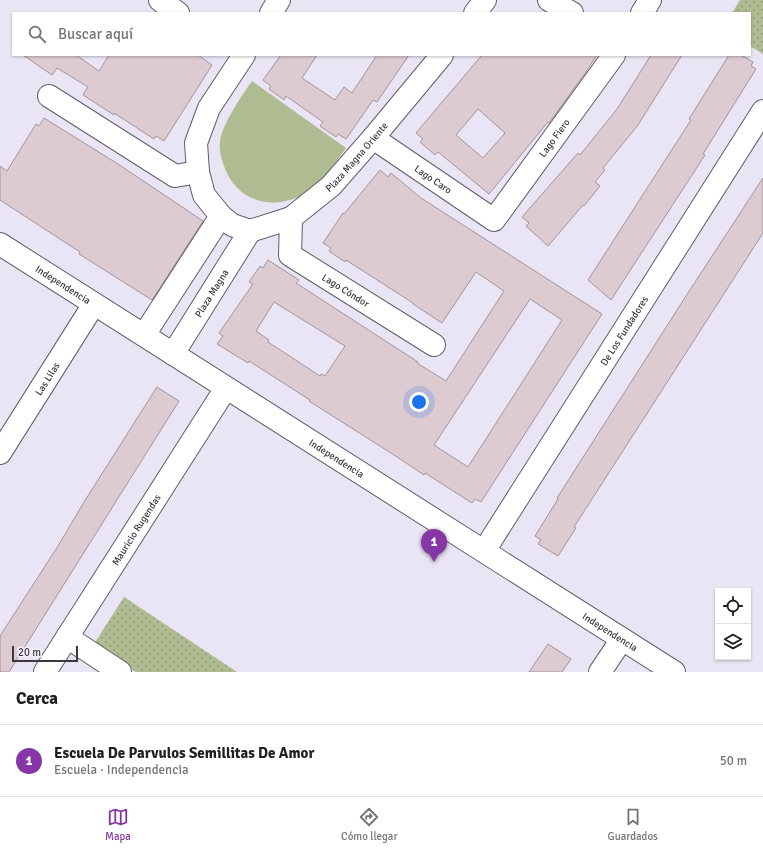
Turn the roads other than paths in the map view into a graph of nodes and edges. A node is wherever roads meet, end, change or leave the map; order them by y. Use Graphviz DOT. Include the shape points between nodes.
graph roads {
  1 [pos="160,0"];
  2 [pos="279,0"];
  3 [pos="485,0"];
  4 [pos="549,0"];
  5 [pos="650,0"];
  6 [pos="177,12"];
  7 [pos="272,12"];
  8 [pos="476,12"];
  9 [pos="570,12"];
  10 [pos="643,12"];
  11 [pos="441,56"];
  12 [pos="613,56"];
  13 [pos="240,57"];
  14 [pos="50,96"];
  15 [pos="763,110"];
  16 [pos="374,138"];
  17 [pos="198,172"];
  18 [pos="221,216"];
  19 [pos="291,218"];
  20 [pos="494,220"];
  21 [pos="250,231"];
  22 [pos="0,244"];
  23 [pos="94,304"];
  24 [pos="144,335"];
  25 [pos="437,343"];
  26 [pos="173,354"];
  27 [pos="226,388"];
  28 [pos="0,452"];
  29 [pos="484,551"];
  30 [pos="67,637"];
  31 [pos="622,638"];
  32 [pos="45,672"];
  33 [pos="120,672"];
  34 [pos="600,672"];
  35 [pos="674,672"];
  1 -- 6 [label="street"];
  2 -- 7 [label="street"];
  3 -- 8 [label="street"];
  4 -- 9 [label="street"];
  5 -- 10 [label="street"];
  11 -- 16 [label="street, Plaza Magna Oriente"];
  12 -- 20 [label="street, Lago Fiero"];
  13 -- 17 [label="street" via="210,108 196,143"];
  14 -- 17 [label="street" via="175,176"];
  15 -- 29 [label="street, De Los Fundadores"];
  16 -- 19 [label="street, Plaza Magna Oriente" via="331,186"];
  16 -- 20 [label="street, Lago Caro"];
  17 -- 18 [label="street" via="204,195"];
  18 -- 21 [label="street" via="232,225"];
  18 -- 24 [label="street"];
  19 -- 21 [label="street, Plaza Magna Oriente"];
  19 -- 25 [label="street, Lago Cóndor" via="290,255"];
  21 -- 26 [label="street, Plaza Magna"];
  22 -- 23 [label="street, Independencia"];
  23 -- 24 [label="street, Independencia"];
  23 -- 28 [label="street, Las Lilas"];
  24 -- 26 [label="street, Independencia"];
  26 -- 27 [label="street, Independencia"];
  27 -- 29 [label="street, Independencia"];
  27 -- 30 [label="street, Mauricio Rugendas"];
  29 -- 31 [label="street, Independencia"];
  30 -- 32 [label="street, Mauricio Rugendas"];
  30 -- 33 [label="street"];
  31 -- 34 [label="street"];
  31 -- 35 [label="street, Independencia"];
}
